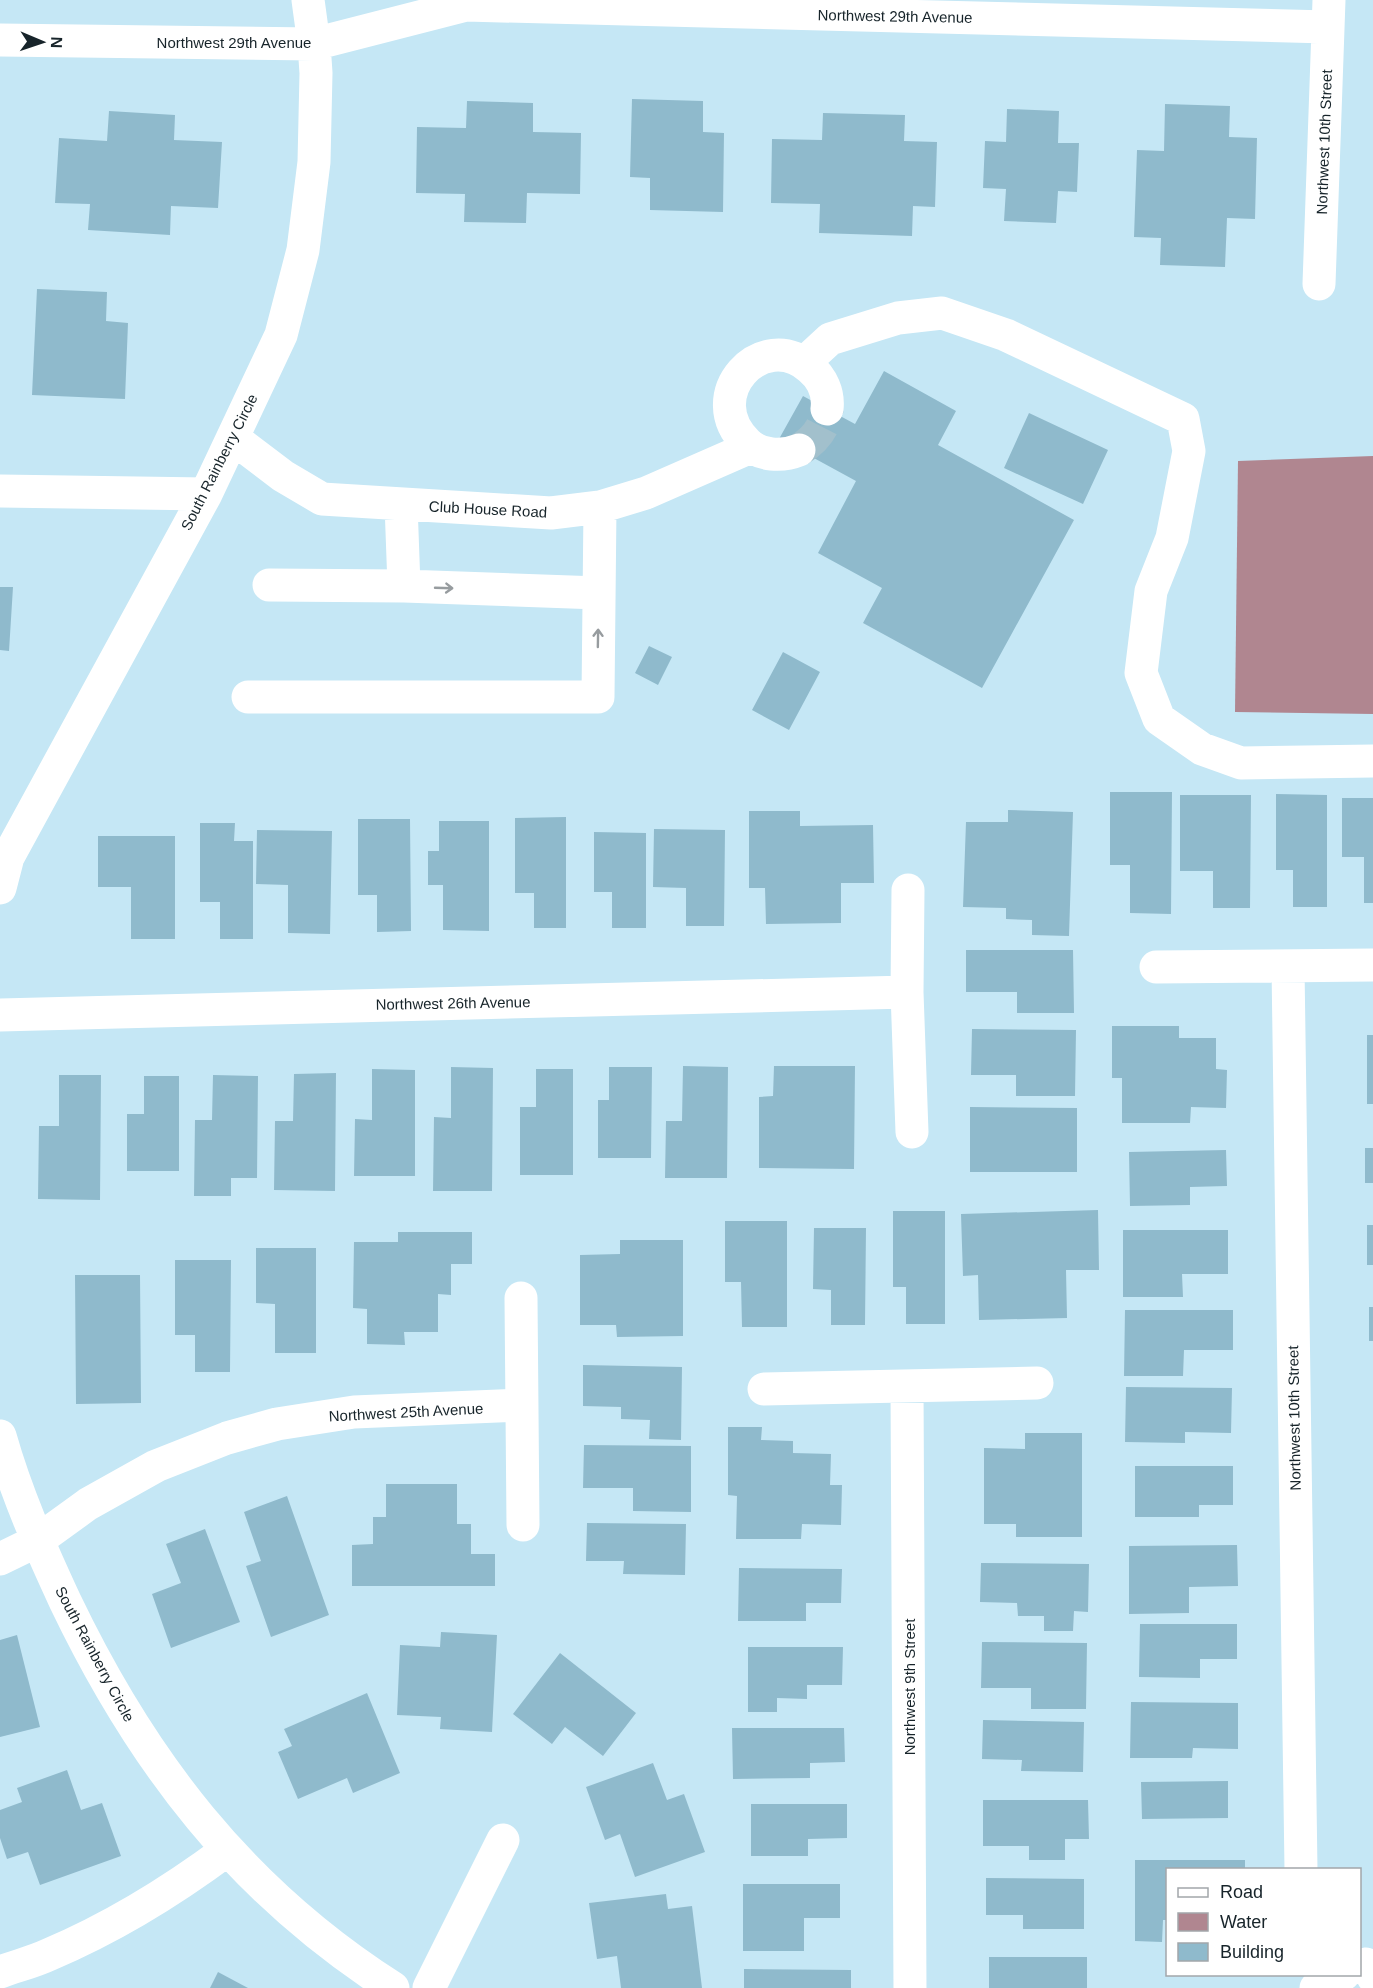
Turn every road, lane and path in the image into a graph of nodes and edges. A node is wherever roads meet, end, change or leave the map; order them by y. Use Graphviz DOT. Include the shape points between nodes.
graph roads {
  1 [pos="308,0"];
  2 [pos="1328,14"];
  3 [pos="0,40"];
  4 [pos="314,44"];
  5 [pos="1319,284"];
  6 [pos="804,363"];
  7 [pos="827,409"];
  8 [pos="232,438"];
  9 [pos="751,447"];
  10 [pos="799,450"];
  11 [pos="0,491"];
  12 [pos="206,494"];
  13 [pos="401,504"];
  14 [pos="600,507"];
  15 [pos="269,585"];
  16 [pos="404,586"];
  17 [pos="599,593"];
  18 [pos="248,697"];
  19 [pos="1373,761"];
  20 [pos="0,888"];
  21 [pos="909,890"];
  22 [pos="1373,965"];
  23 [pos="1156,967"];
  24 [pos="1288,967"];
  25 [pos="907,992"];
  26 [pos="0,1015"];
  27 [pos="912,1132"];
  28 [pos="521,1298"];
  29 [pos="1036,1383"];
  30 [pos="907,1386"];
  31 [pos="764,1389"];
  32 [pos="521,1405"];
  33 [pos="0,1436"];
  34 [pos="523,1525"];
  35 [pos="37,1541"];
  36 [pos="0,1559"];
  37 [pos="503,1840"];
  38 [pos="227,1850"];
  39 [pos="1301,1868"];
  40 [pos="0,1972"];
  41 [pos="1346,1976"];
  42 [pos="393,1988"];
  43 [pos="429,1988"];
  44 [pos="910,1988"];
  45 [pos="1316,1988"];
  1 -- 4 [label="street, South Rainberry Circle"];
  2 -- 4 [label="street, Northwest 29th Avenue" via="466,5"];
  2 -- 5 [label="street, Northwest 10th Street"];
  3 -- 4 [label="street, Northwest 29th Avenue"];
  4 -- 8 [label="street, South Rainberry Circle" via="314,162 303,249 281,335"];
  6 -- 7 [label="street" via="824,387"];
  6 -- 9 [label="street" via="775,355 747,366 736,378 730,392 732,423"];
  6 -- 19 [label="street" via="830,339 898,318 942,312 1006,335 1183,419 1189,451 1172,538 1151,591 1141,673 1159,719 1202,749 1241,763"];
  8 -- 12 [label="street, South Rainberry Circle"];
  8 -- 13 [label="street, Club House Road" via="322,499"];
  9 -- 10 [label="street" via="781,455"];
  9 -- 14 [label="street, Club House Road" via="646,493"];
  11 -- 12 [label="street"];
  12 -- 20 [label="street, South Rainberry Circle" via="9,857"];
  13 -- 14 [label="street, Club House Road" via="551,513"];
  13 -- 16 [label="street"];
  14 -- 17 [label="street"];
  15 -- 16 [label="street"];
  16 -- 17 [label="street, one-way"];
  18 -- 17 [label="street, one-way" via="598,697"];
  21 -- 25 [label="street"];
  22 -- 24 [label="street"];
  23 -- 24 [label="street"];
  24 -- 39 [label="street, Northwest 10th Street"];
  25 -- 26 [label="street, Northwest 26th Avenue"];
  25 -- 27 [label="street"];
  28 -- 32 [label="street"];
  29 -- 30 [label="street"];
  30 -- 31 [label="street"];
  30 -- 44 [label="street, Northwest 9th Street"];
  32 -- 34 [label="street"];
  32 -- 35 [label="street, Northwest 25th Avenue" via="354,1412 277,1424 237,1435 156,1466 88,1504"];
  33 -- 35 [label="street, South Rainberry Circle"];
  35 -- 36 [label="street, Northwest 25th Avenue"];
  35 -- 38 [label="street, South Rainberry Circle" via="117,1701 168,1779"];
  37 -- 43 [label="street"];
  38 -- 40 [label="street" via="128,1916 48,1955"];
  38 -- 42 [label="street, South Rainberry Circle" via="294,1914"];
  41 -- 45 [label="street"];
}
